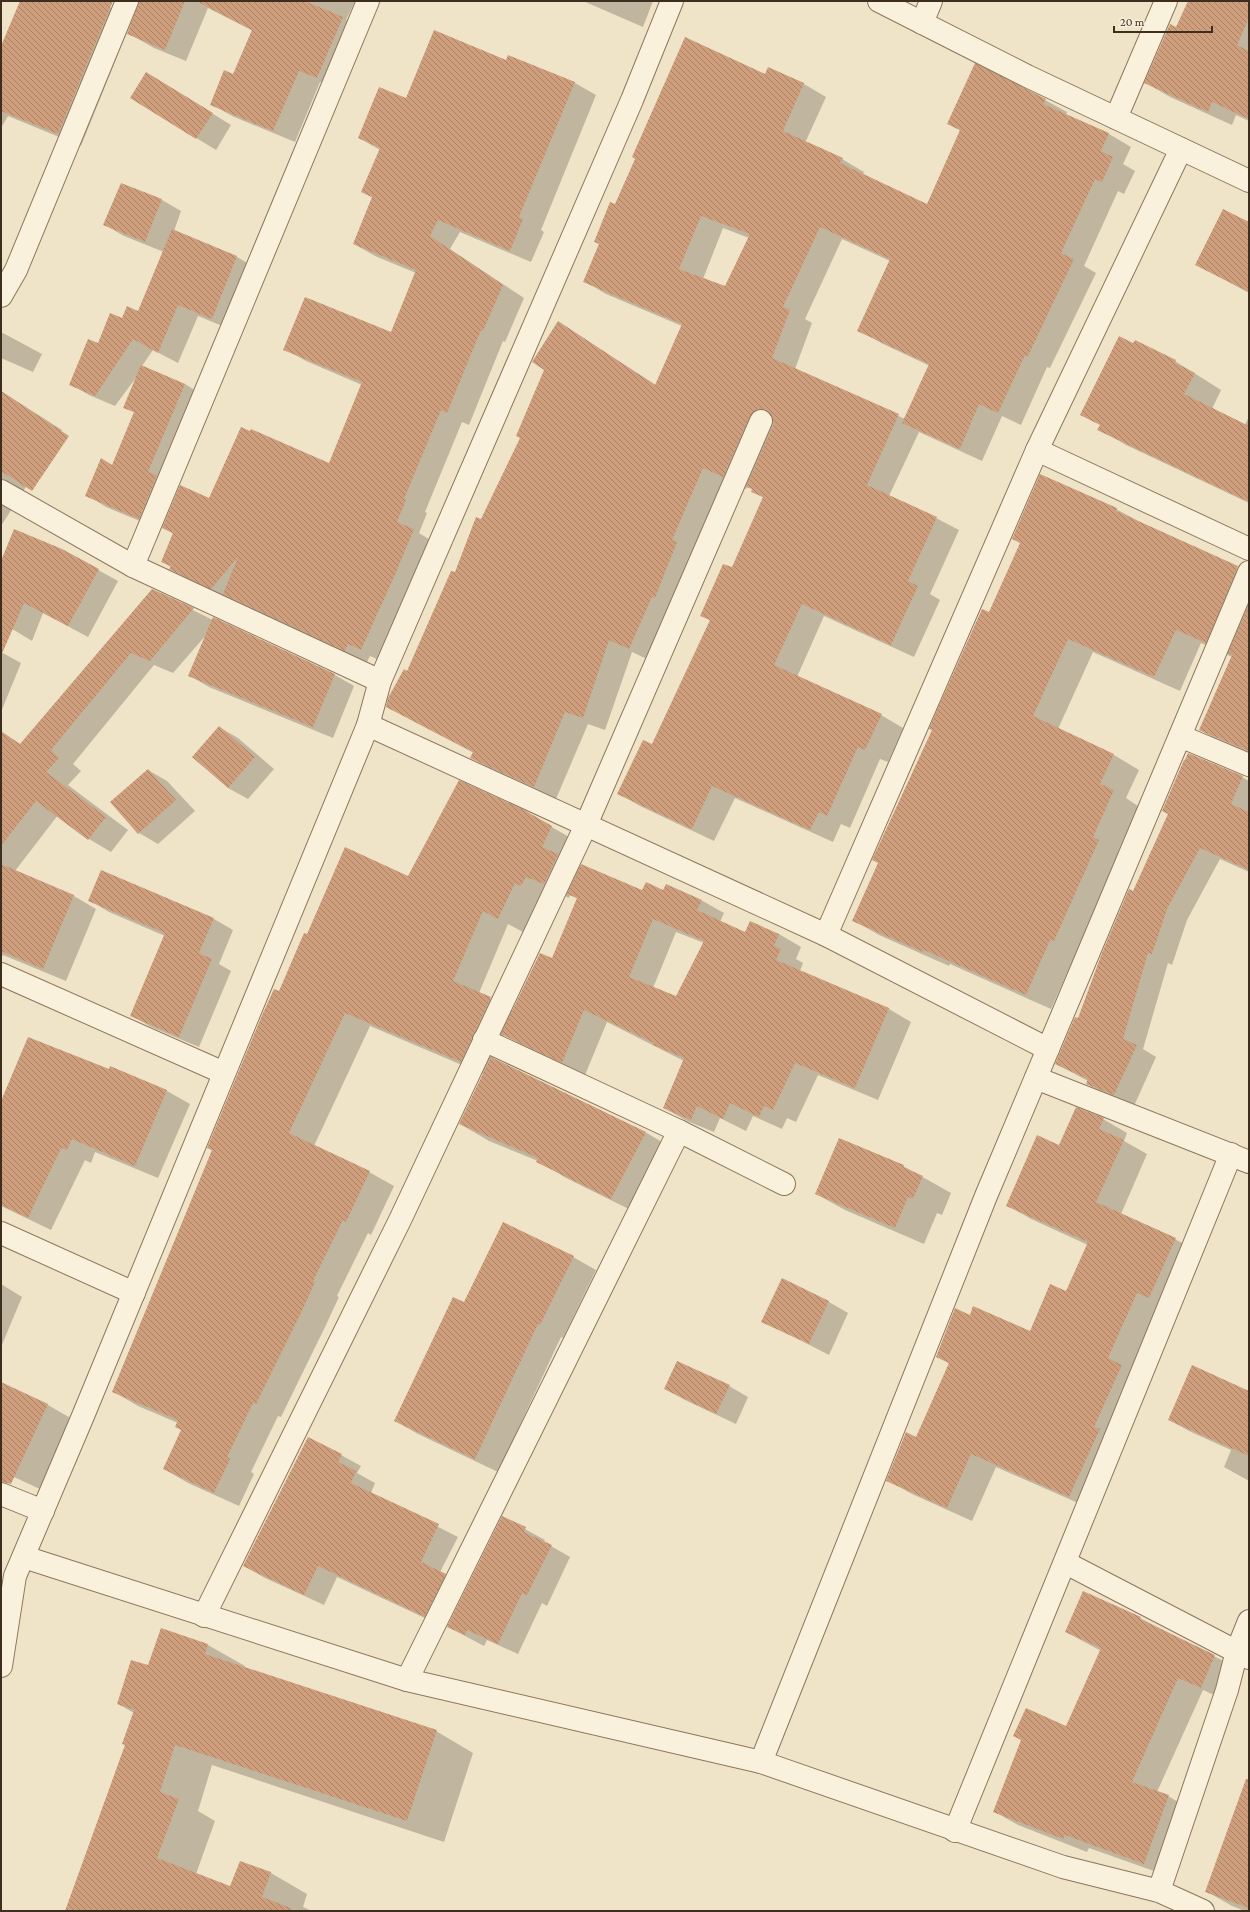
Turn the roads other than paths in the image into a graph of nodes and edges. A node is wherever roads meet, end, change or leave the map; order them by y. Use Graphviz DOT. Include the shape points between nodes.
graph roads {
  1 [pos="127,1"];
  2 [pos="368,1"];
  3 [pos="672,1"];
  4 [pos="879,1"];
  5 [pos="931,1"];
  6 [pos="1166,1"];
  7 [pos="922,23"];
  8 [pos="1116,118"];
  9 [pos="1181,148"];
  10 [pos="1249,181"];
  11 [pos="1,296"];
  12 [pos="761,421"];
  13 [pos="1037,450"];
  14 [pos="2,496"];
  15 [pos="1249,550"];
  16 [pos="133,566"];
  17 [pos="1249,572"];
  18 [pos="380,681"];
  19 [pos="368,725"];
  20 [pos="1180,736"];
  21 [pos="1249,765"];
  22 [pos="586,825"];
  23 [pos="826,935"];
  24 [pos="1,974"];
  25 [pos="484,1040"];
  26 [pos="1048,1049"];
  27 [pos="224,1073"];
  28 [pos="1036,1078"];
  29 [pos="679,1131"];
  30 [pos="1240,1158"];
  31 [pos="784,1184"];
  32 [pos="1,1233"];
  33 [pos="134,1293"];
  34 [pos="1,1494"];
  35 [pos="43,1510"];
  36 [pos="24,1557"];
  37 [pos="1066,1563"];
  38 [pos="204,1616"];
  39 [pos="1249,1620"];
  40 [pos="1243,1655"];
  41 [pos="1,1666"];
  42 [pos="407,1680"];
  43 [pos="762,1762"];
  44 [pos="955,1831"];
  45 [pos="1159,1891"];
  46 [pos="1203,1911"];
  1 -- 11 [label="street" via="16,270"];
  2 -- 16 [label="street"];
  3 -- 18 [label="street" via="629,107"];
  4 -- 7 [label="street"];
  5 -- 7 [label="street"];
  6 -- 8 [label="street"];
  7 -- 8 [label="street"];
  8 -- 9 [label="street"];
  9 -- 10 [label="street"];
  9 -- 13 [label="street"];
  12 -- 22 [label="street"];
  13 -- 15 [label="street"];
  13 -- 23 [label="street"];
  14 -- 16 [label="street"];
  16 -- 18 [label="street"];
  17 -- 20 [label="street"];
  18 -- 19 [label="street"];
  19 -- 22 [label="street"];
  19 -- 27 [label="street"];
  20 -- 21 [label="street"];
  20 -- 26 [label="street"];
  22 -- 23 [label="street"];
  22 -- 25 [label="street"];
  23 -- 26 [label="street"];
  24 -- 27 [label="street"];
  25 -- 29 [label="street"];
  25 -- 38 [label="street" via="400,1220"];
  26 -- 28 [label="street"];
  27 -- 33 [label="street"];
  28 -- 30 [label="street"];
  28 -- 43 [label="street" via="983,1204"];
  29 -- 31 [label="street"];
  29 -- 42 [label="street"];
  30 -- 37 [label="street"];
  32 -- 33 [label="street"];
  33 -- 35 [label="street"];
  34 -- 35 [label="street"];
  35 -- 36 [label="street"];
  36 -- 38 [label="street"];
  36 -- 41 [label="street" via="15,1576"];
  37 -- 40 [label="street"];
  37 -- 44 [label="street"];
  38 -- 42 [label="street"];
  39 -- 40 [label="street"];
  40 -- 45 [label="street" via="1227,1690"];
  42 -- 43 [label="street"];
  43 -- 44 [label="street"];
  44 -- 45 [label="street" via="1063,1867"];
  45 -- 46 [label="street"];
}
